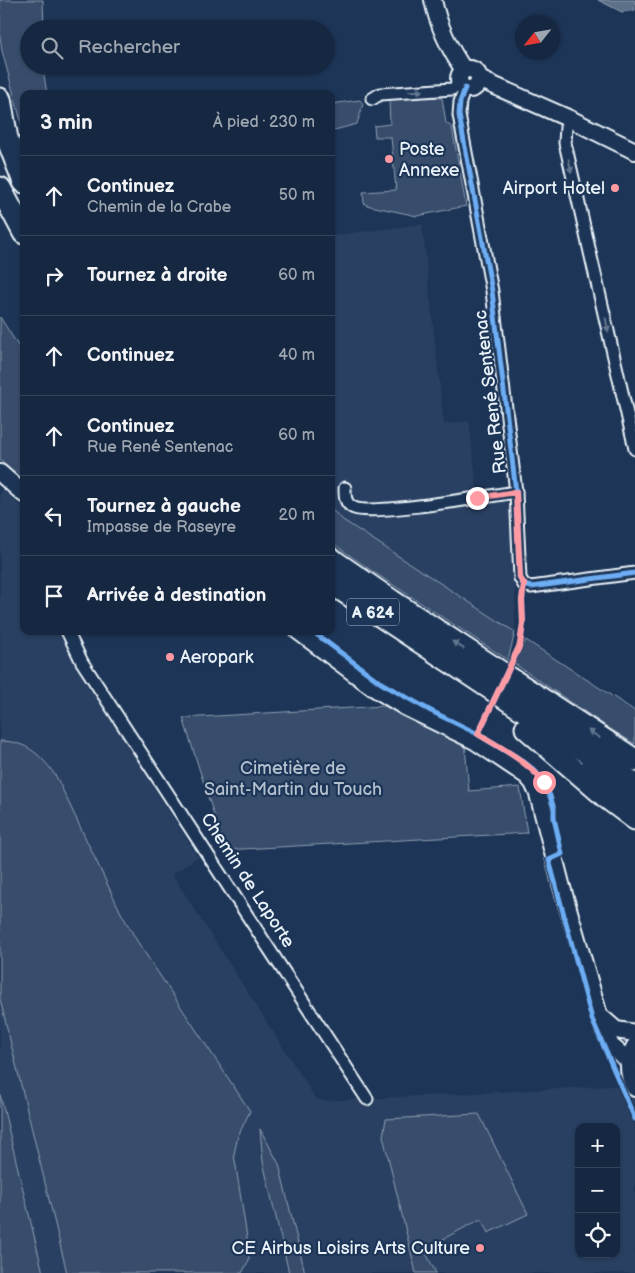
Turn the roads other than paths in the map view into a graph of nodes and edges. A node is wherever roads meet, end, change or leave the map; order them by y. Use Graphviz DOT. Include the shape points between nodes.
graph roads {
  1 [pos="433,0"];
  2 [pos="467,81"];
  3 [pos="0,99"];
  4 [pos="372,99"];
  5 [pos="570,119"];
  6 [pos="3,128"];
  7 [pos="635,151"];
  8 [pos="20,172"];
  9 [pos="0,188"];
  10 [pos="20,226"];
  11 [pos="635,448"];
  12 [pos="0,473"];
  13 [pos="345,488"];
  14 [pos="20,490"];
  15 [pos="516,492"];
  16 [pos="335,562"];
  17 [pos="635,573"];
  18 [pos="335,586"];
  19 [pos="69,635"];
  20 [pos="303,635"];
  21 [pos="415,640"];
  22 [pos="526,728"];
  23 [pos="635,760"];
  24 [pos="635,784"];
  25 [pos="635,802"];
  26 [pos="635,819"];
  27 [pos="600,1016"];
  28 [pos="635,1033"];
  29 [pos="635,1046"];
  30 [pos="629,1061"];
  31 [pos="634,1089"];
  32 [pos="367,1099"];
  1 -- 2 [label="street" via="440,24"];
  4 -- 2 [label="street, one-way" via="392,92 452,89"];
  2 -- 5 [label="street"];
  2 -- 15 [label="street, Rue René Sentenac" via="459,115 492,291"];
  3 -- 6 [label="highway"];
  5 -- 7 [label="street"];
  5 -- 11 [label="street, one-way" via="565,143"];
  6 -- 8 [label="highway"];
  9 -- 10 [label="highway"];
  12 -- 14 [label="street"];
  13 -- 15 [label="street" via="348,504 365,510"];
  15 -- 17 [label="street, Rue René Sentenac" via="520,578 524,584 531,587"];
  23 -- 16 [label="highway, A 624, one-way"];
  18 -- 21 [label="highway, A 624"];
  19 -- 32 [label="street, Chemin de Laporte" via="82,662"];
  20 -- 27 [label="street" via="374,688 475,741 528,776 538,794 565,900"];
  21 -- 22 [label="highway" via="452,675"];
  21 -- 24 [label="highway, A 624"];
  22 -- 25 [label="highway"];
  22 -- 26 [label="highway"];
  27 -- 28 [label="street" via="616,1030"];
  27 -- 30 [label="street" via="602,1029 611,1046"];
  29 -- 30 [label="street"];
  30 -- 31 [label="street"];
}
